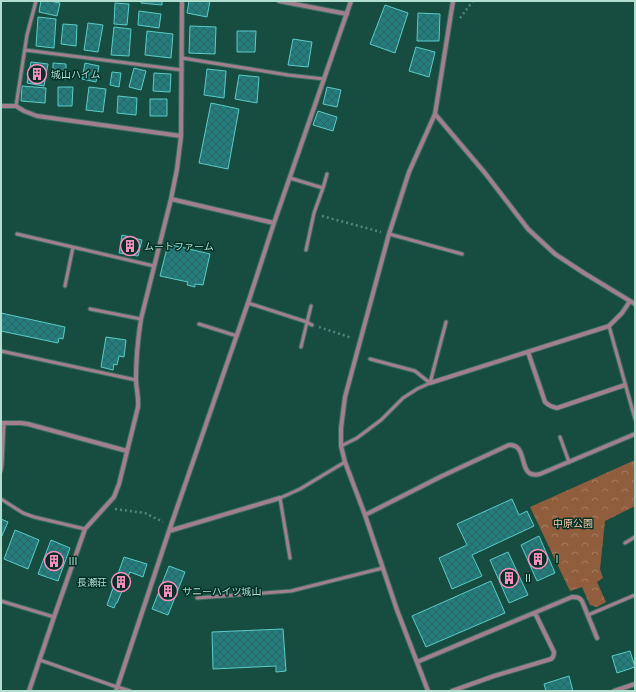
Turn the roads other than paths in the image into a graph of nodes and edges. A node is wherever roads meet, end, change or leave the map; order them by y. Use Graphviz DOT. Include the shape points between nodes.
graph roads {
  1 [pos="36,1"];
  2 [pos="182,1"];
  3 [pos="278,1"];
  4 [pos="351,1"];
  5 [pos="453,1"];
  6 [pos="347,14"];
  7 [pos="25,50"];
  8 [pos="182,58"];
  9 [pos="182,70"];
  10 [pos="324,79"];
  11 [pos="1,106"];
  12 [pos="16,106"];
  13 [pos="435,114"];
  14 [pos="181,136"];
  15 [pos="327,174"];
  16 [pos="290,178"];
  17 [pos="323,188"];
  18 [pos="171,199"];
  19 [pos="274,224"];
  20 [pos="17,234"];
  21 [pos="389,234"];
  22 [pos="73,247"];
  23 [pos="306,250"];
  24 [pos="462,254"];
  25 [pos="154,266"];
  26 [pos="65,286"];
  27 [pos="630,301"];
  28 [pos="248,303"];
  29 [pos="635,304"];
  30 [pos="311,306"];
  31 [pos="90,309"];
  32 [pos="142,318"];
  33 [pos="307,322"];
  34 [pos="446,322"];
  35 [pos="199,324"];
  36 [pos="312,326"];
  37 [pos="609,326"];
  38 [pos="237,336"];
  39 [pos="301,347"];
  40 [pos="1,351"];
  41 [pos="528,352"];
  42 [pos="370,359"];
  43 [pos="136,380"];
  44 [pos="430,383"];
  45 [pos="625,385"];
  46 [pos="635,418"];
  47 [pos="2,423"];
  48 [pos="635,434"];
  49 [pos="560,437"];
  50 [pos="341,446"];
  51 [pos="127,451"];
  52 [pos="345,462"];
  53 [pos="569,462"];
  54 [pos="1,471"];
  55 [pos="280,498"];
  56 [pos="1,500"];
  57 [pos="365,515"];
  58 [pos="85,529"];
  59 [pos="169,531"];
  60 [pos="635,537"];
  61 [pos="625,543"];
  62 [pos="290,558"];
  63 [pos="383,568"];
  64 [pos="635,595"];
  65 [pos="197,598"];
  66 [pos="1,601"];
  67 [pos="535,613"];
  68 [pos="588,615"];
  69 [pos="54,617"];
  70 [pos="597,638"];
  71 [pos="40,660"];
  72 [pos="417,662"];
  73 [pos="635,684"];
  74 [pos="116,689"];
  75 [pos="29,691"];
  76 [pos="130,691"];
  77 [pos="428,691"];
  78 [pos="452,691"];
  79 [pos="614,691"];
  1 -- 7 [label="lane"];
  2 -- 8 [label="street"];
  3 -- 6 [label="street"];
  4 -- 6 [label="street"];
  5 -- 13 [label="street"];
  6 -- 10 [label="street"];
  7 -- 9 [label="lane"];
  7 -- 12 [label="lane"];
  8 -- 9 [label="street"];
  8 -- 10 [label="lane"];
  9 -- 14 [label="street"];
  10 -- 16 [label="street"];
  11 -- 12 [label="street"];
  12 -- 14 [label="street" via="37,116"];
  13 -- 21 [label="street" via="409,172"];
  13 -- 27 [label="street" via="528,229 555,254"];
  14 -- 18 [label="street"];
  15 -- 17 [label="lane"];
  16 -- 17 [label="lane"];
  16 -- 19 [label="street"];
  17 -- 23 [label="lane" via="314,213"];
  18 -- 19 [label="street"];
  18 -- 25 [label="street"];
  19 -- 28 [label="street"];
  20 -- 22 [label="lane"];
  21 -- 24 [label="lane"];
  21 -- 50 [label="street" via="345,397"];
  22 -- 25 [label="lane"];
  22 -- 26 [label="lane"];
  25 -- 32 [label="street"];
  27 -- 29 [label="street"];
  27 -- 37 [label="street"];
  28 -- 33 [label="lane"];
  28 -- 38 [label="street"];
  30 -- 33 [label="lane"];
  31 -- 32 [label="lane"];
  32 -- 43 [label="street"];
  33 -- 36 [label="lane"];
  33 -- 39 [label="lane"];
  34 -- 44 [label="lane"];
  35 -- 38 [label="lane"];
  37 -- 41 [label="street"];
  37 -- 45 [label="lane"];
  38 -- 59 [label="street"];
  40 -- 43 [label="lane"];
  41 -- 44 [label="street"];
  41 -- 45 [label="street" via="546,402 552,407 557,408"];
  42 -- 44 [label="lane" via="415,371"];
  43 -- 51 [label="street" via="139,402"];
  44 -- 50 [label="lane" via="403,398 381,420 357,438"];
  45 -- 46 [label="lane"];
  47 -- 51 [label="street" via="28,424"];
  47 -- 54 [label="lane"];
  48 -- 53 [label="street"];
  49 -- 53 [label="lane"];
  50 -- 52 [label="street"];
  51 -- 58 [label="street" via="114,497"];
  52 -- 55 [label="lane" via="306,486"];
  52 -- 57 [label="street"];
  53 -- 57 [label="street" via="536,476 531,475 527,472 520,451 517,447 509,445"];
  55 -- 59 [label="street"];
  55 -- 62 [label="lane"];
  56 -- 58 [label="lane" via="34,517"];
  57 -- 63 [label="street"];
  58 -- 69 [label="street"];
  59 -- 74 [label="street"];
  60 -- 61 [label="lane"];
  63 -- 65 [label="lane" via="291,591"];
  63 -- 72 [label="street"];
  64 -- 68 [label="lane"];
  66 -- 69 [label="lane"];
  67 -- 68 [label="street" via="576,597 580,598"];
  67 -- 72 [label="street"];
  67 -- 78 [label="street" via="554,652 551,659"];
  68 -- 70 [label="street"];
  69 -- 71 [label="street"];
  71 -- 74 [label="lane"];
  71 -- 75 [label="street"];
  72 -- 77 [label="street"];
  73 -- 79 [label="street"];
  74 -- 76 [label="lane"];
}
